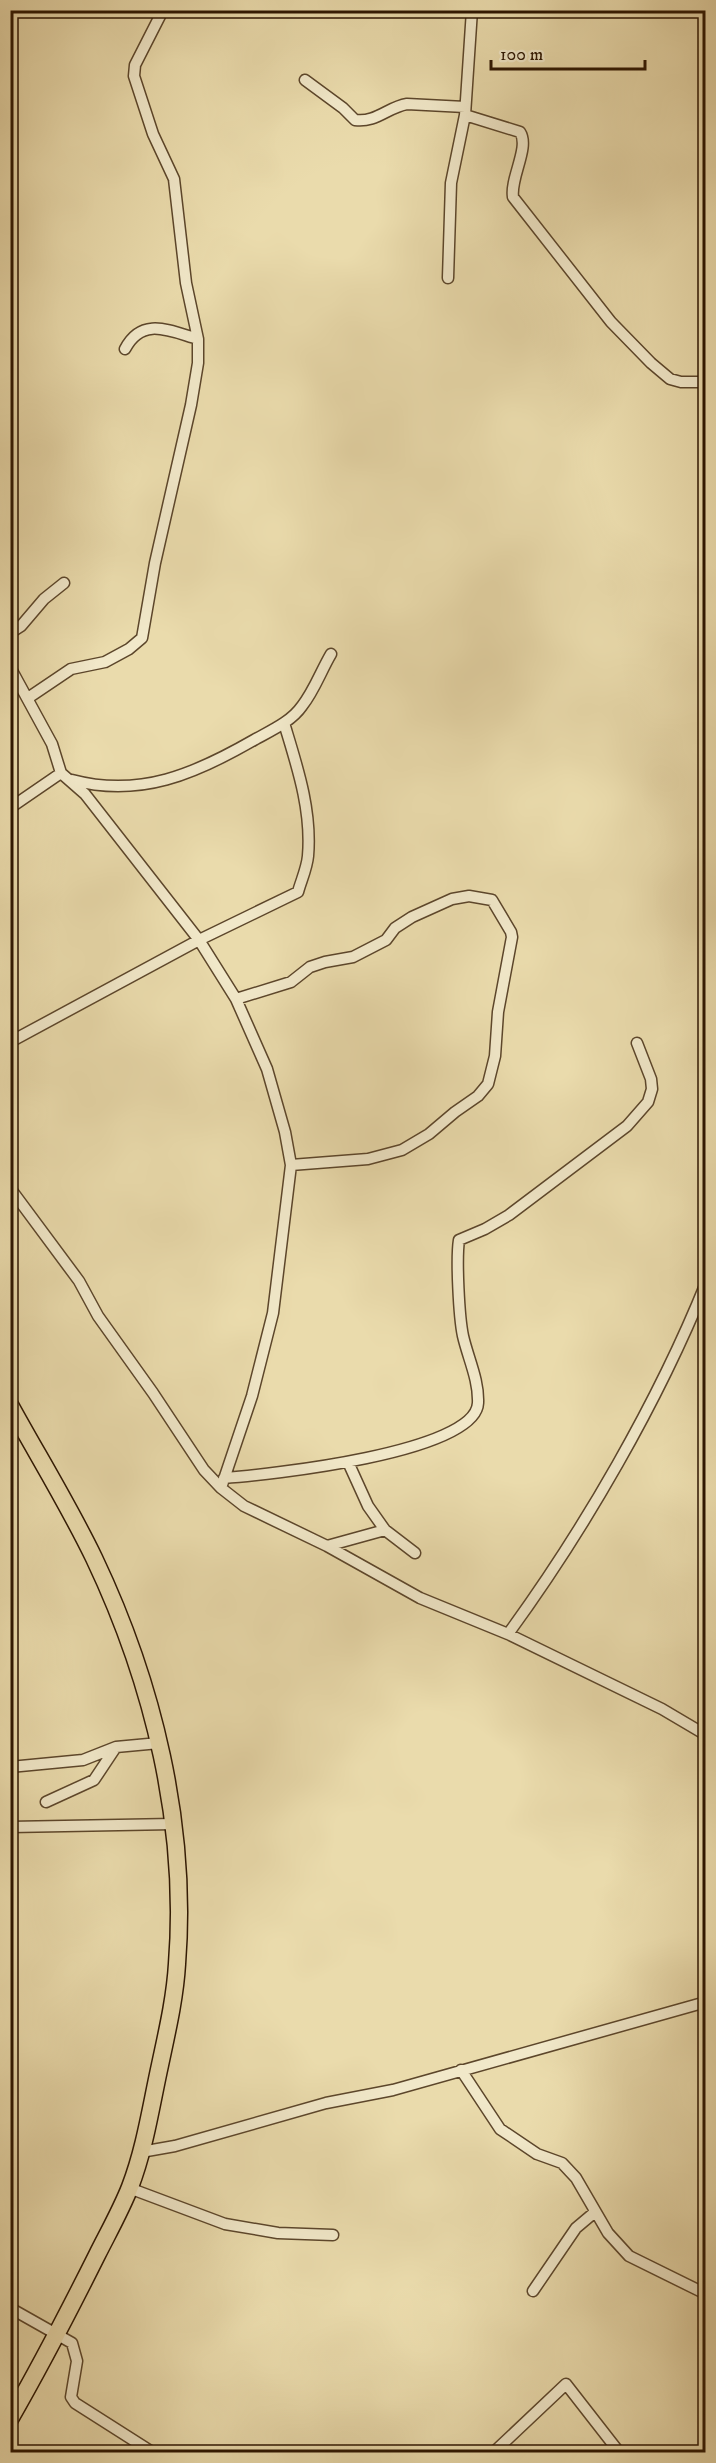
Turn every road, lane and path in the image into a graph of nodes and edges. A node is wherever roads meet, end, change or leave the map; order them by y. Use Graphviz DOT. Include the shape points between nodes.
graph roads {
  1 [pos="163,10"];
  2 [pos="472,10"];
  3 [pos="304,80"];
  4 [pos="465,111"];
  5 [pos="448,278"];
  6 [pos="198,339"];
  7 [pos="125,349"];
  8 [pos="705,382"];
  9 [pos="64,583"];
  10 [pos="10,633"];
  11 [pos="331,654"];
  12 [pos="10,668"];
  13 [pos="28,698"];
  14 [pos="284,723"];
  15 [pos="65,776"];
  16 [pos="10,808"];
  17 [pos="200,940"];
  18 [pos="236,999"];
  19 [pos="10,1042"];
  20 [pos="637,1043"];
  21 [pos="291,1165"];
  22 [pos="10,1188"];
  23 [pos="705,1282"];
  24 [pos="10,1405"];
  25 [pos="348,1462"];
  26 [pos="222,1483"];
  27 [pos="385,1530"];
  28 [pos="327,1546"];
  29 [pos="415,1553"];
  30 [pos="508,1634"];
  31 [pos="705,1735"];
  32 [pos="159,1743"];
  33 [pos="116,1747"];
  34 [pos="10,1767"];
  35 [pos="46,1802"];
  36 [pos="173,1824"];
  37 [pos="10,1827"];
  38 [pos="705,2002"];
  39 [pos="461,2070"];
  40 [pos="141,2152"];
  41 [pos="129,2188"];
  42 [pos="595,2212"];
  43 [pos="333,2235"];
  44 [pos="533,2291"];
  45 [pos="705,2294"];
  46 [pos="10,2308"];
  47 [pos="58,2334"];
  48 [pos="10,2419"];
  49 [pos="152,2452"];
  50 [pos="494,2452"];
  51 [pos="619,2452"];
  1 -- 6 [label="street" via="135,65 134,76 153,134 174,179 186,284"];
  2 -- 4 [label="street"];
  3 -- 4 [label="street" via="355,120 364,122 407,104"];
  4 -- 5 [label="street" via="451,183"];
  4 -- 8 [label="street" via="520,132 524,143 513,197 611,322 670,379"];
  6 -- 7 [label="street" via="149,328 131,338"];
  6 -- 13 [label="street" via="191,405 142,638 105,662 71,669"];
  9 -- 10 [label="street"];
  11 -- 14 [label="street" via="302,707"];
  12 -- 13 [label="street"];
  13 -- 15 [label="street"];
  14 -- 15 [label="street" via="221,759 163,782 108,787"];
  14 -- 17 [label="street" via="302,781 307,828 308,857 298,892"];
  15 -- 16 [label="street"];
  15 -- 17 [label="street" via="97,809"];
  17 -- 18 [label="street"];
  17 -- 19 [label="street"];
  18 -- 21 [label="street" via="267,1069"];
  18 -- 21 [label="street" via="291,982 310,967 353,957 386,940 395,928 412,917 452,899 469,896 492,900 511,932 495,1056 488,1084 478,1096 402,1150 368,1159"];
  20 -- 25 [label="street" via="652,1089 648,1102 627,1126 509,1215 459,1240 463,1334 478,1399 473,1418 409,1448"];
  21 -- 26 [label="street" via="273,1313 252,1396"];
  22 -- 26 [label="street" via="79,1281 98,1316 204,1470"];
  23 -- 30 [label="street" via="686,1332 632,1436 541,1588"];
  24 -- 32 [label="main road" via="93,1557 116,1608 147,1692"];
  25 -- 26 [label="street"];
  25 -- 27 [label="street" via="368,1506"];
  26 -- 28 [label="street" via="244,1506"];
  27 -- 28 [label="street"];
  27 -- 29 [label="street"];
  28 -- 30 [label="street" via="420,1598"];
  30 -- 31 [label="street" via="662,1709"];
  32 -- 33 [label="street"];
  32 -- 36 [label="main road"];
  33 -- 34 [label="street" via="83,1760"];
  33 -- 35 [label="street" via="94,1780"];
  36 -- 37 [label="street"];
  36 -- 40 [label="main road" via="178,1882 177,1964"];
  38 -- 39 [label="street"];
  39 -- 40 [label="street"];
  39 -- 42 [label="street" via="500,2129 537,2154 562,2163 588,2195"];
  40 -- 41 [label="main road"];
  41 -- 43 [label="street" via="225,2224 278,2233"];
  41 -- 47 [label="main road"];
  42 -- 44 [label="street" via="576,2228"];
  42 -- 45 [label="street" via="629,2256"];
  46 -- 47 [label="street"];
  47 -- 48 [label="main road"];
  47 -- 49 [label="street" via="72,2343 76,2352 71,2397 75,2403"];
  50 -- 51 [label="street" via="566,2384"];
}
